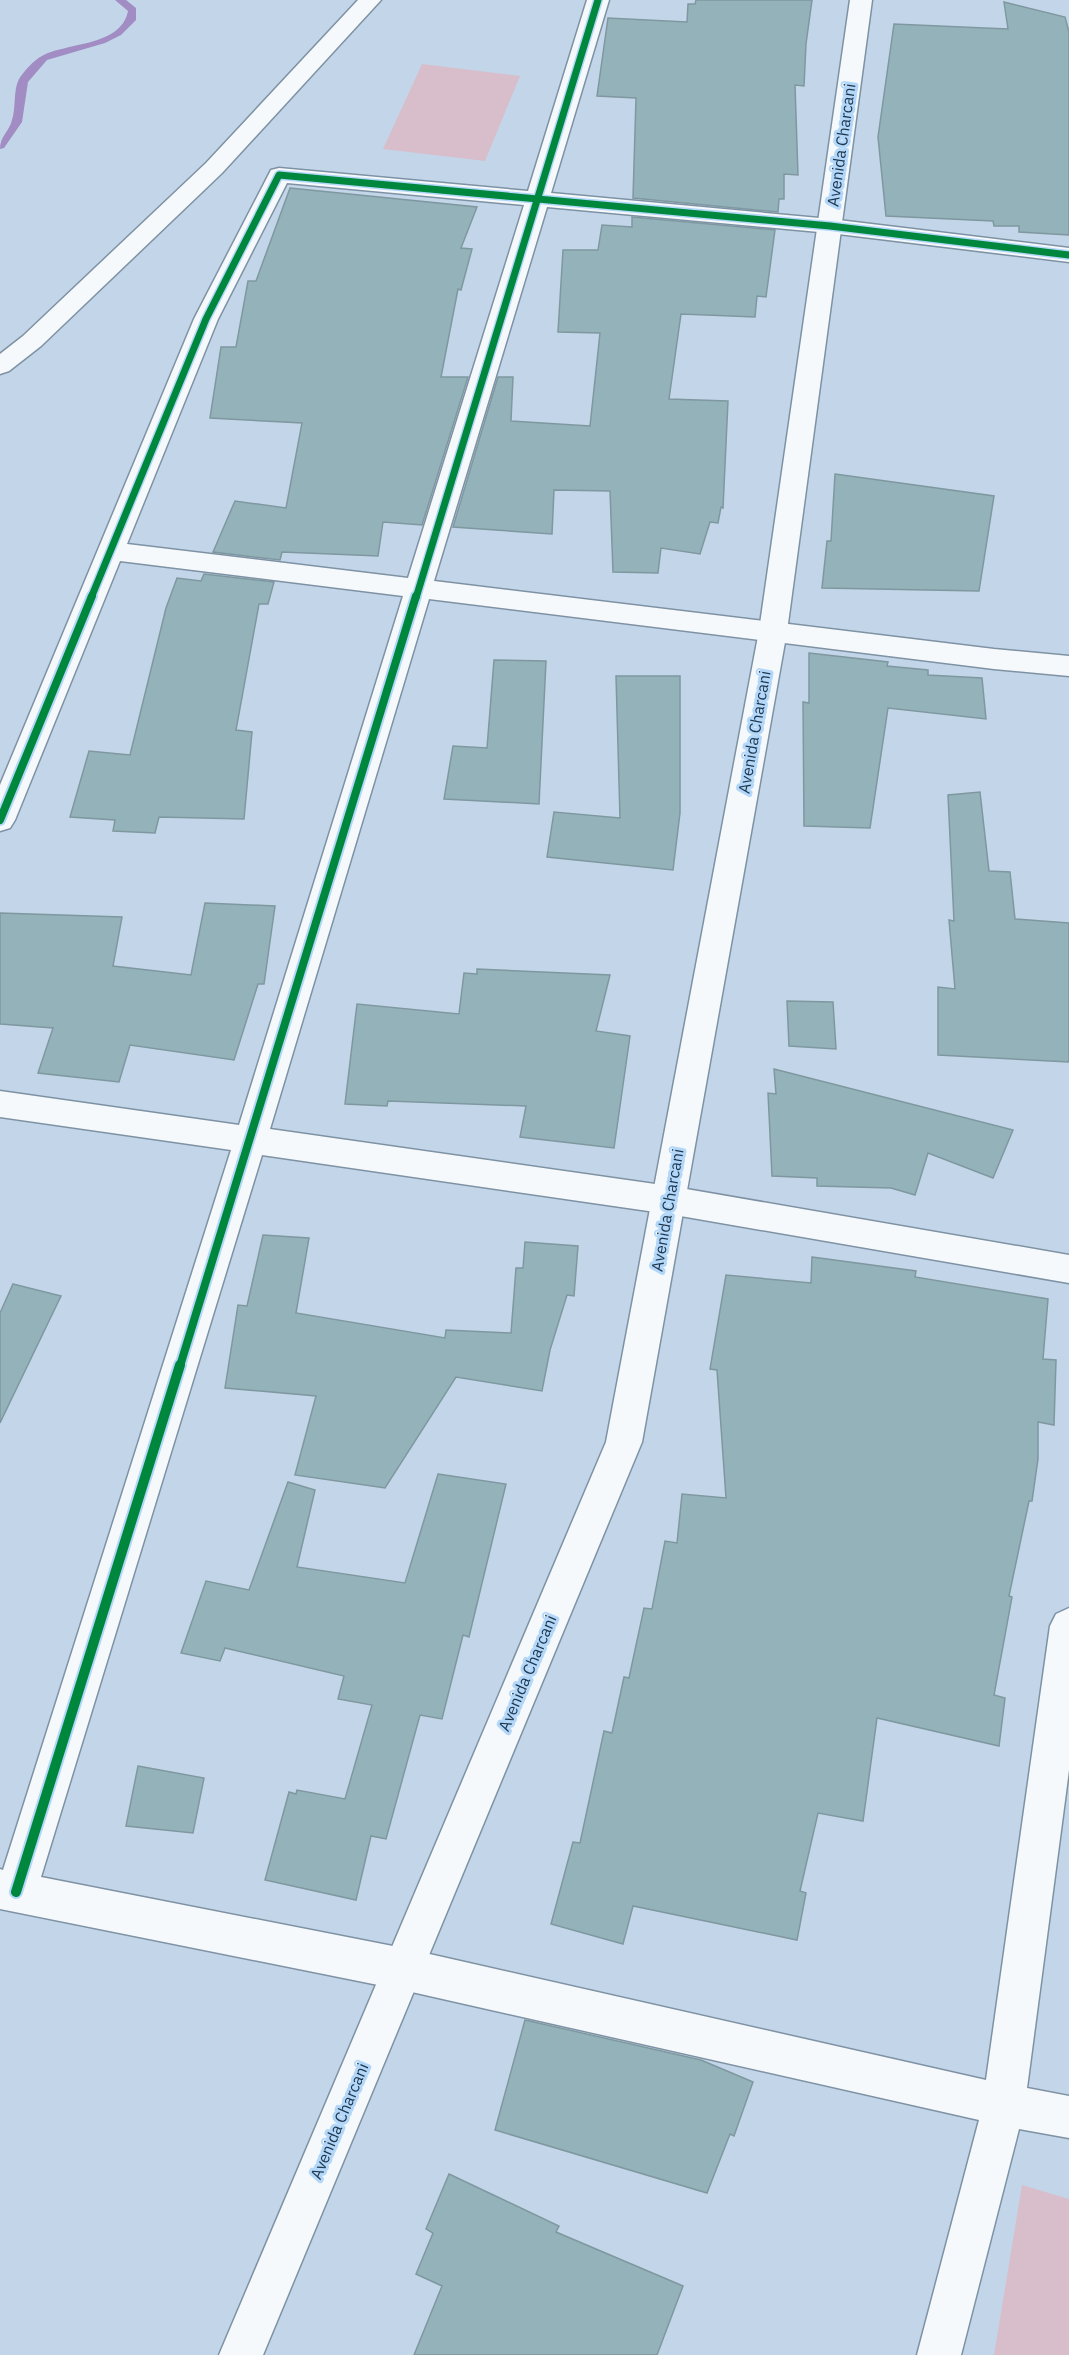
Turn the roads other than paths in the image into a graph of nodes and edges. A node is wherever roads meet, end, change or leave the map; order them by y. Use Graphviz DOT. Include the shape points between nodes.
graph roads {
  1 [pos="370,0"];
  2 [pos="598,0"];
  3 [pos="861,0"];
  4 [pos="537,198"];
  5 [pos="830,226"];
  6 [pos="1069,255"];
  7 [pos="0,366"];
  8 [pos="112,551"];
  9 [pos="419,590"];
  10 [pos="773,630"];
  11 [pos="1069,666"];
  12 [pos="0,820"];
  13 [pos="0,1104"];
  14 [pos="250,1141"];
  15 [pos="669,1200"];
  16 [pos="1069,1269"];
  17 [pos="1069,1626"];
  18 [pos="8,1890"];
  19 [pos="403,1969"];
  20 [pos="1004,2105"];
  21 [pos="1069,2117"];
  22 [pos="241,2355"];
  23 [pos="939,2355"];
  1 -- 7 [label="street" via="214,168 32,341"];
  2 -- 4 [label="street"];
  3 -- 5 [label="street, Avenida Charcani"];
  4 -- 5 [label="street"];
  4 -- 8 [label="street" via="279,175 206,319"];
  4 -- 9 [label="street"];
  5 -- 6 [label="street"];
  5 -- 10 [label="street, Avenida Charcani"];
  8 -- 9 [label="street"];
  8 -- 12 [label="street"];
  9 -- 10 [label="street"];
  9 -- 14 [label="street"];
  10 -- 11 [label="street"];
  10 -- 15 [label="street, Avenida Charcani"];
  13 -- 14 [label="street"];
  14 -- 15 [label="street"];
  14 -- 18 [label="street"];
  15 -- 16 [label="street"];
  15 -- 19 [label="street, Avenida Charcani" via="624,1442"];
  17 -- 20 [label="street"];
  18 -- 19 [label="street"];
  19 -- 20 [label="street"];
  19 -- 22 [label="street, Avenida Charcani"];
  20 -- 21 [label="street"];
  20 -- 23 [label="street"];
}
